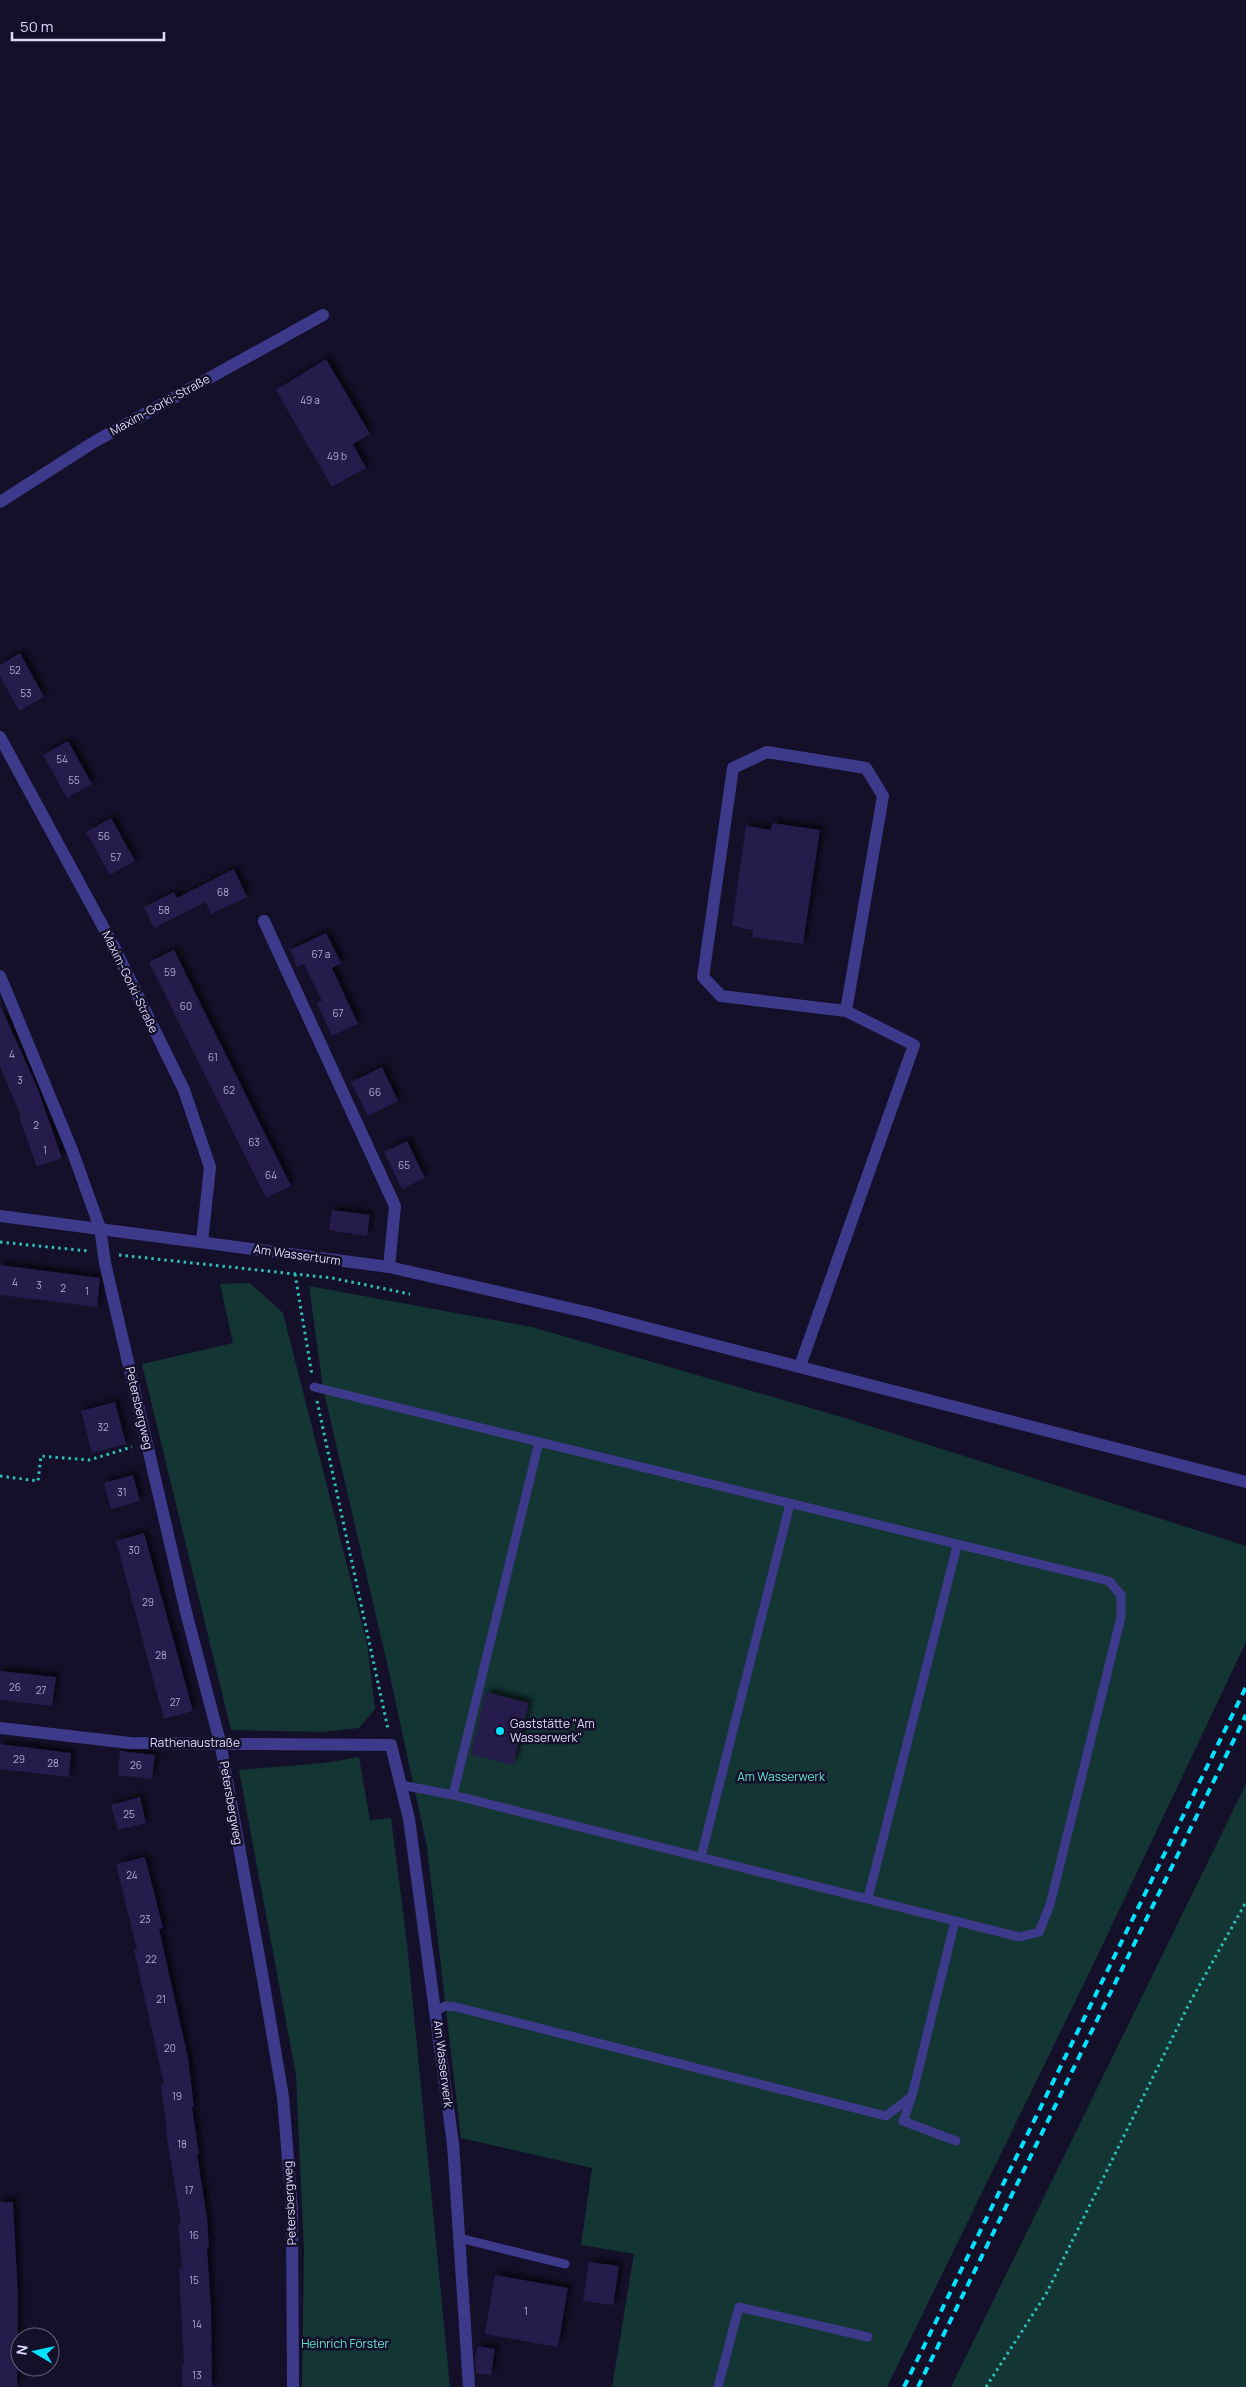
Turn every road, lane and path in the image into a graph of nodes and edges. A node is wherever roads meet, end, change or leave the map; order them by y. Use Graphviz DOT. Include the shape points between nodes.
graph roads {
  1 [pos="323,316"];
  2 [pos="0,502"];
  3 [pos="0,737"];
  4 [pos="264,921"];
  5 [pos="0,976"];
  6 [pos="846,1012"];
  7 [pos="0,1216"];
  8 [pos="100,1228"];
  9 [pos="0,1242"];
  10 [pos="202,1242"];
  11 [pos="105,1253"];
  12 [pos="389,1267"];
  13 [pos="295,1274"];
  14 [pos="410,1294"];
  15 [pos="800,1366"];
  16 [pos="314,1387"];
  17 [pos="539,1442"];
  18 [pos="147,1443"];
  19 [pos="0,1476"];
  20 [pos="1246,1482"];
  21 [pos="790,1504"];
  22 [pos="957,1546"];
  23 [pos="0,1728"];
  24 [pos="220,1742"];
  25 [pos="391,1745"];
  26 [pos="402,1785"];
  27 [pos="453,1795"];
  28 [pos="701,1857"];
  29 [pos="868,1898"];
  30 [pos="1246,1902"];
  31 [pos="955,1921"];
  32 [pos="436,2011"];
  33 [pos="912,2096"];
  34 [pos="956,2141"];
  35 [pos="459,2238"];
  36 [pos="565,2264"];
  37 [pos="868,2337"];
  38 [pos="293,2387"];
  39 [pos="468,2387"];
  40 [pos="718,2387"];
  41 [pos="986,2387"];
  1 -- 2 [label="street, Maxim-Gorki-Straße" via="94,442"];
  3 -- 10 [label="street, Maxim-Gorki-Straße" via="113,945 184,1090 210,1167"];
  4 -- 12 [label="street" via="395,1206"];
  5 -- 8 [label="street" via="72,1150"];
  6 -- 6 [label="street" via="721,996 703,977 733,768 767,752 866,768 883,796"];
  6 -- 15 [label="street" via="914,1045"];
  7 -- 8 [label="street, Am Wasserturm"];
  8 -- 10 [label="street, Am Wasserturm"];
  8 -- 11 [label="street, Petersbergweg"];
  9 -- 11 [label="path"];
  10 -- 12 [label="street, Am Wasserturm"];
  11 -- 13 [label="path"];
  11 -- 18 [label="street, Petersbergweg"];
  12 -- 15 [label="street, Am Wasserturm"];
  13 -- 14 [label="path"];
  13 -- 16 [label="path"];
  15 -- 20 [label="street, Am Wasserturm"];
  16 -- 17 [label="lane"];
  16 -- 25 [label="path"];
  17 -- 21 [label="lane"];
  17 -- 27 [label="lane"];
  18 -- 19 [label="path" via="89,1460 41,1456 38,1481"];
  18 -- 24 [label="street, Petersbergweg"];
  21 -- 22 [label="lane"];
  21 -- 28 [label="lane"];
  22 -- 29 [label="lane"];
  22 -- 31 [label="lane" via="1109,1581 1121,1595 1118,1627 1050,1905 1038,1932 1019,1937"];
  23 -- 24 [label="street, Rathenaustraße" via="130,1743"];
  24 -- 25 [label="street, Rathenaustraße"];
  24 -- 38 [label="street, Petersbergweg" via="283,2097 292,2210"];
  25 -- 26 [label="street, Am Wasserwerk"];
  26 -- 27 [label="lane"];
  26 -- 32 [label="street, Am Wasserwerk"];
  27 -- 28 [label="lane"];
  28 -- 29 [label="lane"];
  29 -- 31 [label="lane"];
  30 -- 41 [label="path" via="1189,2004 1046,2294"];
  31 -- 33 [label="lane"];
  32 -- 33 [label="lane" via="445,2006 456,2007 886,2116"];
  32 -- 35 [label="street, Am Wasserwerk" via="453,2144"];
  33 -- 34 [label="lane" via="903,2121"];
  35 -- 36 [label="lane"];
  35 -- 39 [label="street, Am Wasserwerk"];
  37 -- 40 [label="lane" via="738,2307"];
}
